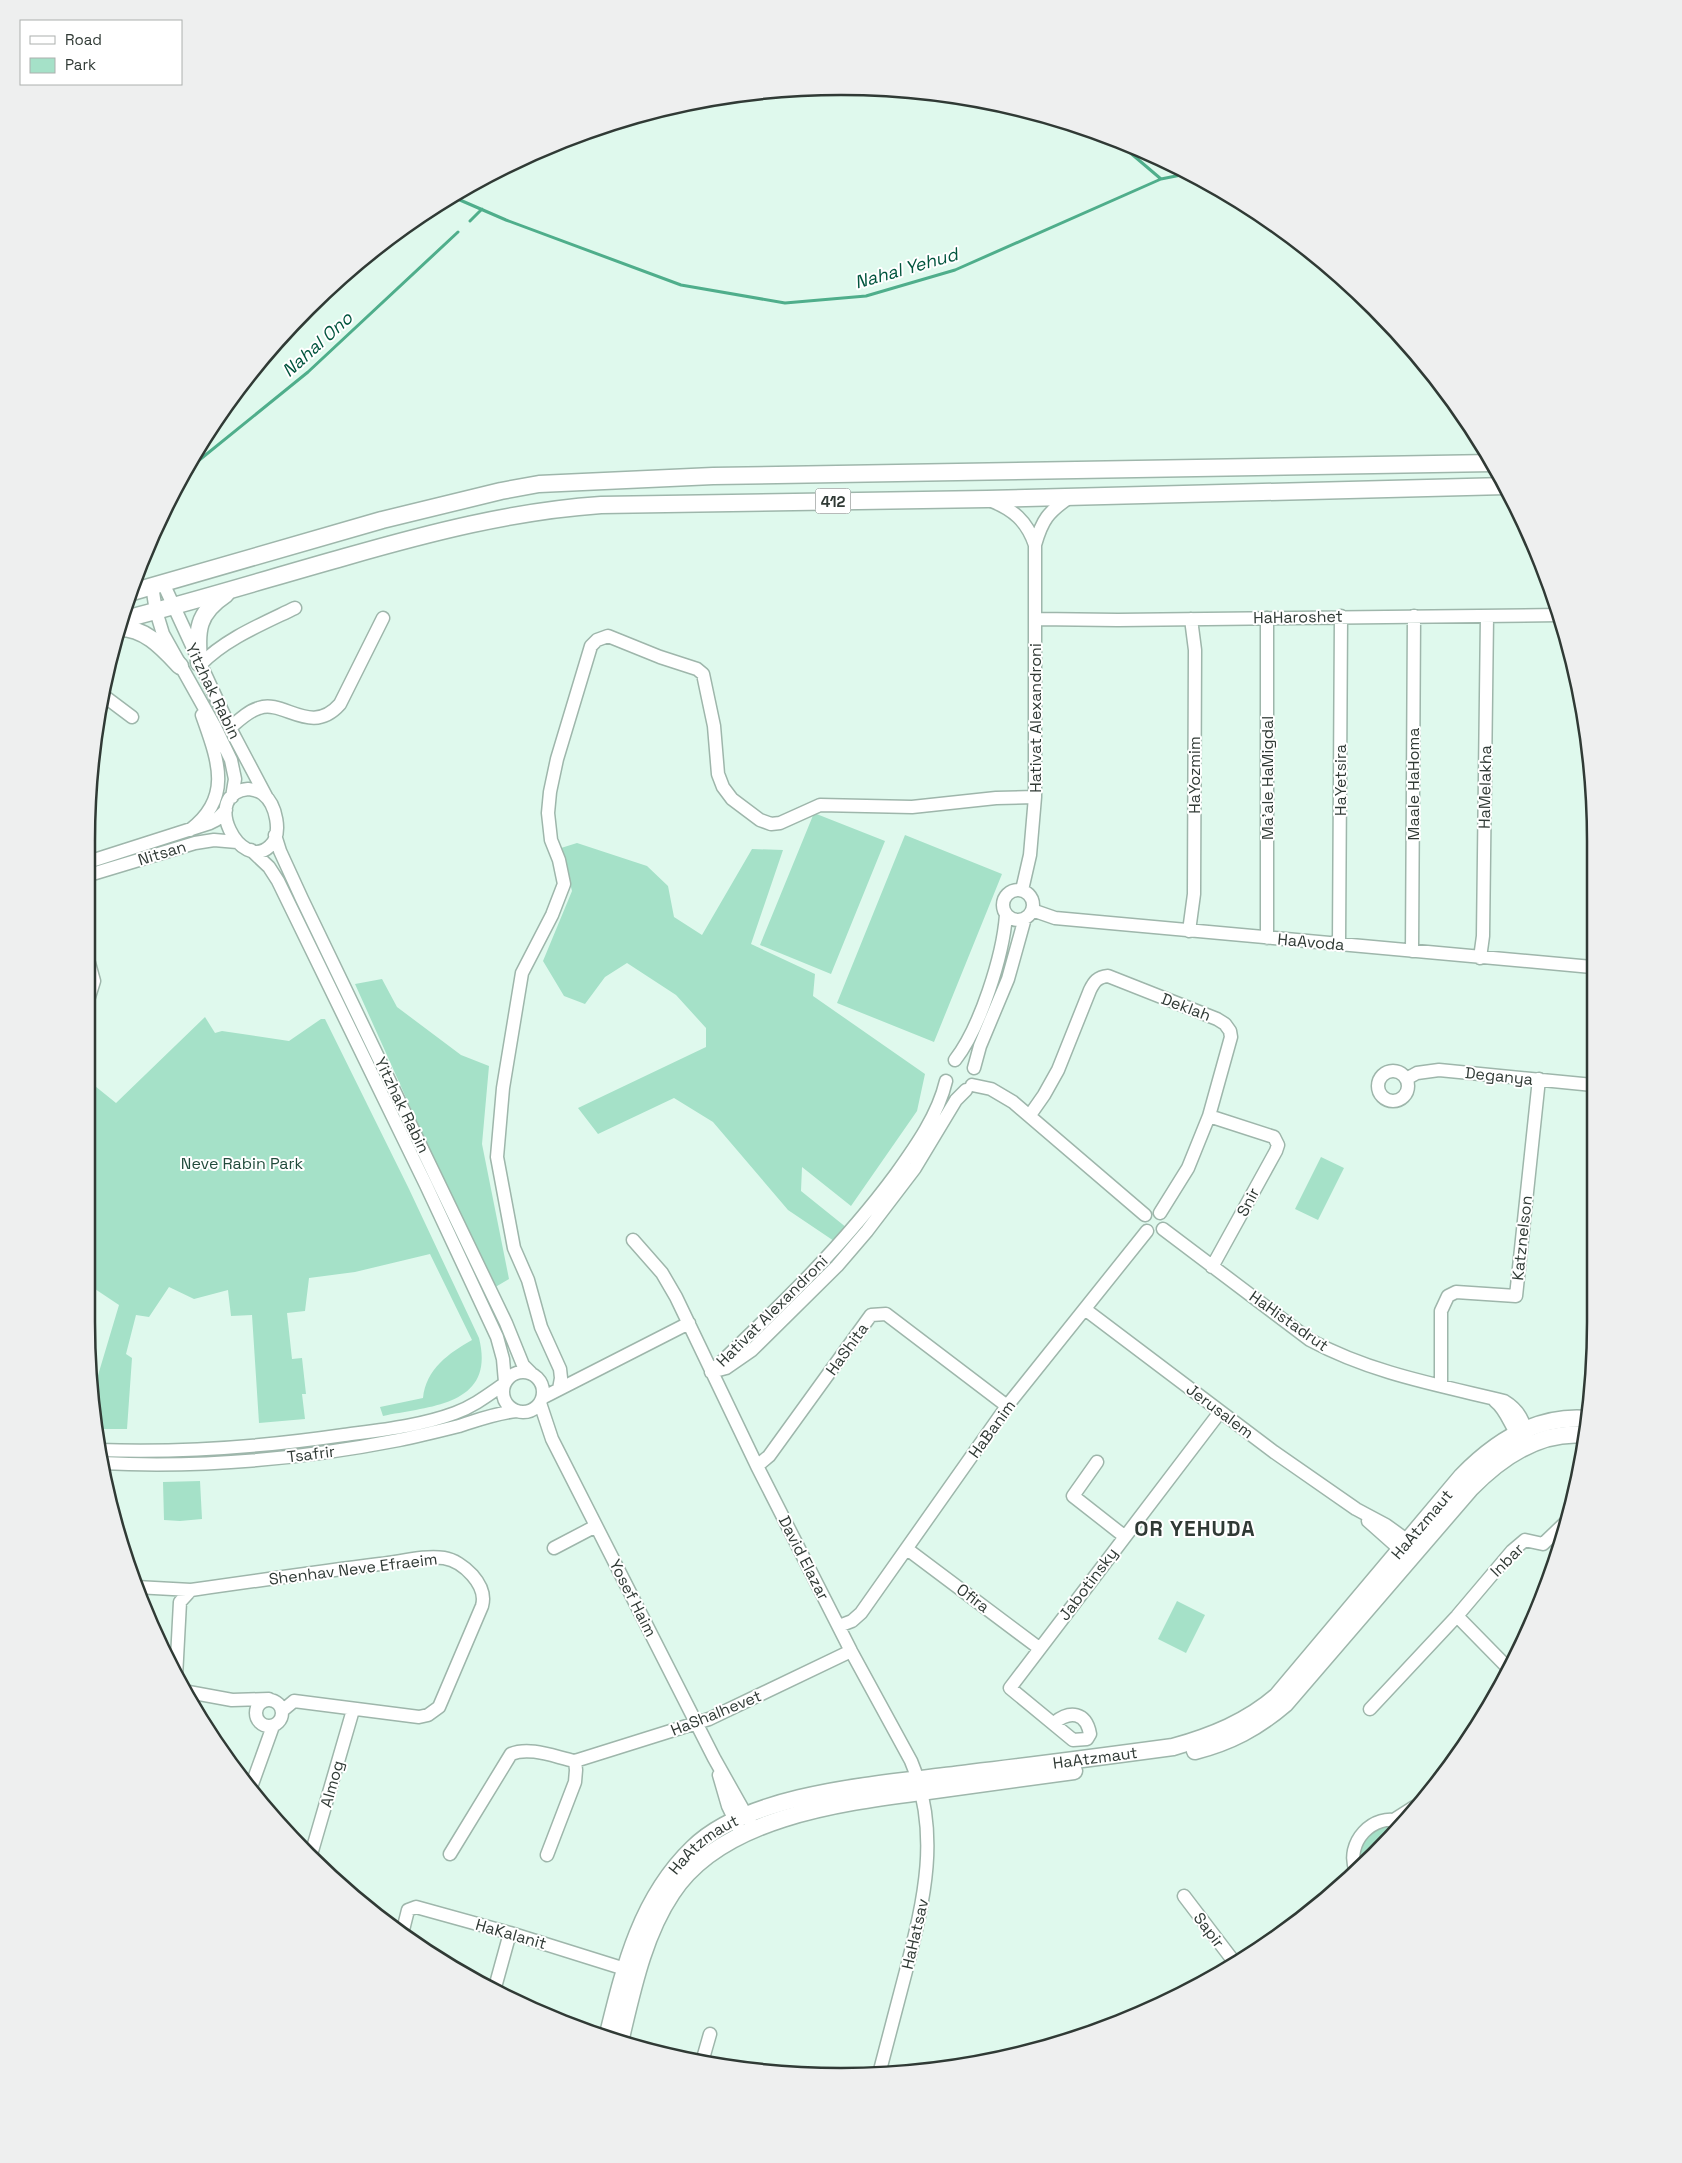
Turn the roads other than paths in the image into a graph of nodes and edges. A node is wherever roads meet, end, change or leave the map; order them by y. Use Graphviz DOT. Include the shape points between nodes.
graph roads {
  1 [pos="1485,464"];
  2 [pos="1497,486"];
  3 [pos="1070,497"];
  4 [pos="987,499"];
  5 [pos="1035,545"];
  6 [pos="157,584"];
  7 [pos="236,587"];
  8 [pos="139,590"];
  9 [pos="173,607"];
  10 [pos="295,608"];
  11 [pos="156,611"];
  12 [pos="1552,615"];
  13 [pos="1341,616"];
  14 [pos="1414,616"];
  15 [pos="1487,616"];
  16 [pos="130,618"];
  17 [pos="383,618"];
  18 [pos="1268,618"];
  19 [pos="1036,619"];
  20 [pos="1191,620"];
  21 [pos="126,629"];
  22 [pos="199,664"];
  23 [pos="180,666"];
  24 [pos="194,689"];
  25 [pos="108,699"];
  26 [pos="132,717"];
  27 [pos="230,728"];
  28 [pos="232,797"];
  29 [pos="1035,797"];
  30 [pos="266,798"];
  31 [pos="226,810"];
  32 [pos="190,830"];
  33 [pos="275,835"];
  34 [pos="237,842"];
  35 [pos="251,850"];
  36 [pos="95,860"];
  37 [pos="95,874"];
  38 [pos="1022,890"];
  39 [pos="1029,914"];
  40 [pos="1006,915"];
  41 [pos="1189,931"];
  42 [pos="1267,938"];
  43 [pos="1339,944"];
  44 [pos="1412,951"];
  45 [pos="1480,958"];
  46 [pos="1587,967"];
  47 [pos="955,1060"];
  48 [pos="972,1079"];
  49 [pos="1406,1079"];
  50 [pos="1539,1080"];
  51 [pos="946,1081"];
  52 [pos="1587,1084"];
  53 [pos="1030,1115"];
  54 [pos="1209,1116"];
  55 [pos="1160,1213"];
  56 [pos="1146,1215"];
  57 [pos="1163,1230"];
  58 [pos="1146,1232"];
  59 [pos="633,1240"];
  60 [pos="1212,1267"];
  61 [pos="1086,1310"];
  62 [pos="689,1323"];
  63 [pos="711,1372"];
  64 [pos="532,1374"];
  65 [pos="504,1383"];
  66 [pos="560,1384"];
  67 [pos="1441,1386"];
  68 [pos="541,1400"];
  69 [pos="1008,1406"];
  70 [pos="518,1412"];
  71 [pos="1220,1412"];
  72 [pos="1581,1419"];
  73 [pos="1578,1435"];
  74 [pos="1523,1436"];
  75 [pos="552,1439"];
  76 [pos="106,1450"];
  77 [pos="1097,1462"];
  78 [pos="108,1463"];
  79 [pos="757,1466"];
  80 [pos="596,1526"];
  81 [pos="1557,1531"];
  82 [pos="1124,1536"];
  83 [pos="554,1548"];
  84 [pos="1408,1548"];
  85 [pos="907,1549"];
  86 [pos="145,1587"];
  87 [pos="191,1590"];
  88 [pos="1457,1616"];
  89 [pos="839,1626"];
  90 [pos="1039,1648"];
  91 [pos="851,1651"];
  92 [pos="177,1661"];
  93 [pos="1504,1664"];
  94 [pos="194,1693"];
  95 [pos="269,1699"];
  96 [pos="232,1700"];
  97 [pos="1370,1709"];
  98 [pos="282,1710"];
  99 [pos="353,1710"];
  100 [pos="263,1721"];
  101 [pos="1054,1723"];
  102 [pos="697,1724"];
  103 [pos="575,1761"];
  104 [pos="253,1781"];
  105 [pos="920,1786"];
  106 [pos="741,1818"];
  107 [pos="1394,1822"];
  108 [pos="748,1833"];
  109 [pos="312,1849"];
  110 [pos="450,1854"];
  111 [pos="547,1855"];
  112 [pos="1355,1863"];
  113 [pos="1184,1896"];
  114 [pos="404,1926"];
  115 [pos="510,1933"];
  116 [pos="1230,1958"];
  117 [pos="631,1972"];
  118 [pos="496,1983"];
  119 [pos="610,2031"];
  120 [pos="621,2034"];
  121 [pos="710,2034"];
  122 [pos="704,2055"];
  123 [pos="881,2066"];
  1 -- 6 [label="main road, 412" via="713,476 539,484 501,490 382,520"];
  2 -- 3 [label="main road, 412"];
  3 -- 4 [label="main road, 412"];
  3 -- 5 [label="street, Hativat Alexandroni" via="1044,518"];
  4 -- 5 [label="street, Hativat Alexandroni" via="1018,515"];
  4 -- 7 [label="main road, 412" via="565,507 446,529"];
  5 -- 19 [label="street, Hativat Alexandroni"];
  6 -- 8 [label="main road, 412"];
  6 -- 9 [label="street, Yitzhak Rabin"];
  6 -- 11 [label="street, Yitzhak Rabin"];
  7 -- 9 [label="main road, 412"];
  7 -- 22 [label="main road" via="210,606 200,620"];
  9 -- 11 [label="main road, 412"];
  9 -- 22 [label="street, Yitzhak Rabin"];
  10 -- 22 [label="street" via="229,642"];
  11 -- 16 [label="main road, 412"];
  11 -- 23 [label="street, Yitzhak Rabin" via="163,634"];
  12 -- 15 [label="street, HaHaroshet"];
  13 -- 14 [label="street, HaHaroshet"];
  13 -- 18 [label="street, HaHaroshet"];
  13 -- 43 [label="street, HaYetsira"];
  14 -- 15 [label="street, HaHaroshet"];
  14 -- 44 [label="street, Maale HaHoma"];
  15 -- 45 [label="street, HaMelakha" via="1483,936"];
  17 -- 27 [label="street" via="333,712 308,717 260,708"];
  18 -- 20 [label="street, HaHaroshet"];
  18 -- 42 [label="street, Ma'ale HaMigdal"];
  19 -- 20 [label="street, HaHaroshet"];
  19 -- 29 [label="street, Hativat Alexandroni"];
  20 -- 41 [label="street, HaYozmim" via="1195,650 1194,894"];
  21 -- 23 [label="main road" via="148,636"];
  22 -- 27 [label="street, Yitzhak Rabin"];
  23 -- 24 [label="street, Yitzhak Rabin"];
  24 -- 28 [label="street, Yitzhak Rabin" via="226,746 235,779"];
  24 -- 32 [label="street" via="215,752 219,776 217,793 210,809"];
  25 -- 26 [label="street"];
  27 -- 30 [label="street, Yitzhak Rabin"];
  28 -- 30 [label="street" via="248,789 261,792"];
  28 -- 31 [label="street"];
  29 -- 38 [label="street, Hativat Alexandroni" via="1030,856"];
  29 -- 66 [label="street" via="912,807 820,805 780,824 771,824 732,800 723,787 718,774 714,726 703,674 608,636 591,646 557,759 548,806 551,840 564,884 522,973 503,1088 497,1157 514,1248 528,1280 541,1328 560,1369"];
  30 -- 33 [label="street" via="276,818"];
  31 -- 32 [label="street, Nitsan" via="216,820"];
  31 -- 34 [label="street" via="227,825"];
  32 -- 36 [label="street, Nitsan"];
  33 -- 35 [label="street" via="269,848 260,852"];
  33 -- 64 [label="street, Yitzhak Rabin" via="302,899 506,1323 523,1365"];
  34 -- 35 [label="street"];
  34 -- 37 [label="street, Nitsan" via="214,840 195,843"];
  35 -- 65 [label="street, Yitzhak Rabin" via="278,881 431,1194 497,1337"];
  38 -- 39 [label="street" via="1032,900"];
  38 -- 40 [label="street" via="1012,890 1005,896 1002,906"];
  39 -- 40 [label="street" via="1015,920"];
  39 -- 41 [label="street, HaAvoda"];
  39 -- 48 [label="street, Hativat Alexandroni" via="1008,979 980,1046"];
  40 -- 47 [label="street" via="998,965 966,1044"];
  41 -- 42 [label="street, HaAvoda"];
  42 -- 43 [label="street, HaAvoda"];
  43 -- 44 [label="street, HaAvoda"];
  44 -- 45 [label="street, HaAvoda"];
  45 -- 46 [label="street, HaAvoda"];
  47 -- 48 [label="street" via="968,1062"];
  47 -- 51 [label="street" via="947,1066"];
  48 -- 51 [label="street" via="956,1090"];
  48 -- 53 [label="street" via="995,1086"];
  48 -- 63 [label="street, Hativat Alexandroni" via="915,1168 836,1266 752,1350 726,1368"];
  49 -- 50 [label="street, Deganya" via="1422,1072 1439,1070"];
  50 -- 52 [label="street, Deganya"];
  50 -- 67 [label="street, Katznelson" via="1516,1296 1456,1292 1448,1296 1441,1311"];
  51 -- 63 [label="street, Hativat Alexandroni" via="938,1106 905,1161 858,1223 798,1288"];
  53 -- 54 [label="street, Deklah" via="1058,1070 1094,982 1108,976 1217,1018 1225,1024 1230,1031 1230,1045"];
  53 -- 56 [label="street"];
  54 -- 55 [label="street, Deklah" via="1188,1168"];
  54 -- 60 [label="street, Snir" via="1274,1137 1278,1145"];
  55 -- 56 [label="street" via="1154,1211"];
  55 -- 57 [label="street" via="1165,1221"];
  56 -- 58 [label="street" via="1142,1223"];
  57 -- 58 [label="street" via="1155,1234"];
  57 -- 60 [label="street, HaHistadrut"];
  58 -- 61 [label="street, HaBanim"];
  59 -- 62 [label="street, David Elazar" via="662,1273"];
  60 -- 67 [label="street, HaHistadrut" via="1310,1340 1336,1354 1379,1370"];
  61 -- 69 [label="street, HaBanim"];
  61 -- 71 [label="street, Jerusalem"];
  62 -- 63 [label="street, David Elazar"];
  62 -- 66 [label="street" via="590,1373"];
  63 -- 79 [label="street, David Elazar"];
  64 -- 65 [label="street" via="518,1372"];
  64 -- 66 [label="street"];
  64 -- 68 [label="street" via="542,1386"];
  65 -- 70 [label="street" via="504,1401"];
  65 -- 76 [label="street, Tsafrir" via="475,1404 454,1413 359,1433 228,1448"];
  66 -- 68 [label="street"];
  67 -- 74 [label="street, HaHistadrut" via="1513,1406 1519,1414"];
  68 -- 70 [label="street" via="532,1410"];
  68 -- 75 [label="street, Yosef Haim"];
  69 -- 79 [label="street, HaShita" via="886,1314 871,1315 769,1456"];
  69 -- 85 [label="street, HaBanim"];
  70 -- 75 [label="street, Yosef Haim" via="538,1424"];
  70 -- 78 [label="street, Tsafrir" via="496,1414 400,1440 299,1456 190,1464"];
  71 -- 82 [label="street, Jabotinsky"];
  71 -- 84 [label="street, Jerusalem" via="1356,1509 1386,1525"];
  72 -- 74 [label="main road, HaAtzmaut" via="1560,1420"];
  73 -- 74 [label="main road, HaAtzmaut"];
  74 -- 84 [label="main road, HaAtzmaut" via="1508,1455"];
  75 -- 80 [label="street, Yosef Haim"];
  77 -- 82 [label="street" via="1073,1496"];
  79 -- 89 [label="street, David Elazar"];
  80 -- 83 [label="street"];
  80 -- 102 [label="street, Yosef Haim"];
  81 -- 88 [label="street, Inbar" via="1543,1544 1526,1540 1512,1550"];
  82 -- 90 [label="street, Jabotinsky"];
  84 -- 105 [label="main road, HaAtzmaut" via="1277,1696 1237,1724 1173,1747"];
  85 -- 89 [label="street, HaBanim" via="861,1613"];
  85 -- 90 [label="street, Ofira"];
  86 -- 87 [label="street"];
  87 -- 92 [label="street" via="180,1602"];
  87 -- 99 [label="street, Shenhav Neve Efraeim" via="437,1558 463,1565 481,1588 484,1602 439,1707 419,1717"];
  88 -- 93 [label="street"];
  88 -- 97 [label="street, Inbar"];
  89 -- 91 [label="street, David Elazar"];
  90 -- 101 [label="street, Jabotinsky" via="1010,1688"];
  91 -- 102 [label="street, HaShalhevet"];
  91 -- 105 [label="street, David Elazar" via="912,1761"];
  94 -- 96 [label="street"];
  95 -- 96 [label="street"];
  95 -- 98 [label="street" via="277,1702"];
  95 -- 100 [label="street" via="257,1706"];
  96 -- 100 [label="street"];
  98 -- 99 [label="street, Shenhav Neve Efraeim" via="294,1701"];
  98 -- 100 [label="street" via="280,1720"];
  99 -- 109 [label="street, Almog"];
  100 -- 104 [label="street" via="263,1750"];
  102 -- 103 [label="street, HaShalhevet"];
  102 -- 106 [label="street, Yosef Haim"];
  103 -- 110 [label="street, HaShalhevet" via="530,1751 511,1754"];
  103 -- 111 [label="street" via="575,1782"];
  105 -- 106 [label="main road, HaAtzmaut" via="826,1793"];
  105 -- 108 [label="main road, HaAtzmaut" via="831,1805"];
  105 -- 123 [label="street, HaHatsav" via="928,1859 924,1900"];
  106 -- 108 [label="street, Yosef Haim"];
  106 -- 117 [label="main road, HaAtzmaut" via="702,1840 668,1875 651,1902"];
  107 -- 112 [label="street" via="1373,1824 1363,1832 1356,1842"];
  108 -- 117 [label="main road, HaAtzmaut" via="699,1863 673,1892"];
  113 -- 116 [label="street, Sapir"];
  114 -- 115 [label="street, HaKalanit" via="408,1910 416,1907"];
  115 -- 117 [label="street, HaKalanit"];
  115 -- 118 [label="street"];
  117 -- 119 [label="main road, HaAtzmaut"];
  117 -- 120 [label="main road, HaAtzmaut"];
  121 -- 122 [label="street"];
}
